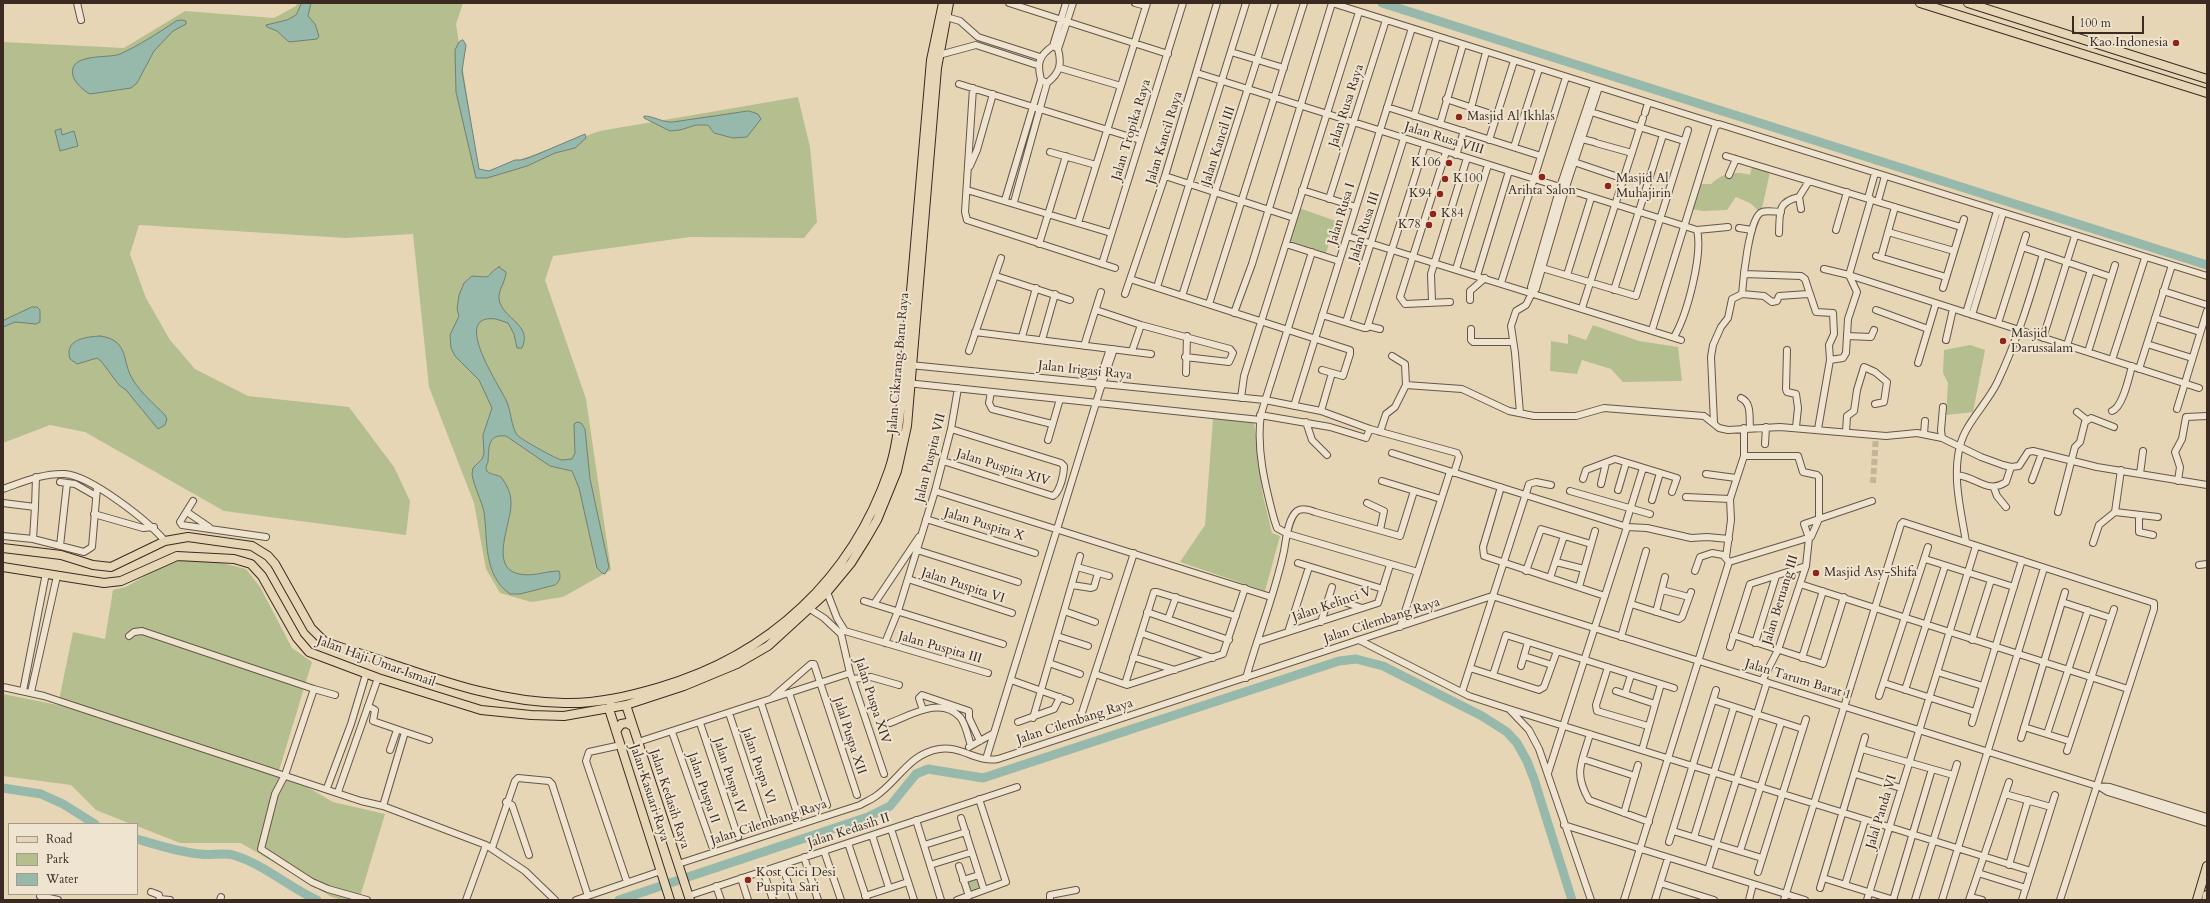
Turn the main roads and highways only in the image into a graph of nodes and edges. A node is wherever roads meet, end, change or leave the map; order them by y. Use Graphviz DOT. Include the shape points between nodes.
graph roads {
  1 [pos="943,3"];
  2 [pos="949,3"];
  3 [pos="1920,3"];
  4 [pos="1968,3"];
  5 [pos="1977,4"];
  6 [pos="943,16"];
  7 [pos="938,44"];
  8 [pos="2207,79"];
  9 [pos="2207,94"];
  10 [pos="908,365"];
  11 [pos="906,397"];
  12 [pos="3,548"];
  13 [pos="3,567"];
  14 [pos="621,697"];
  15 [pos="626,705"];
  16 [pos="609,709"];
  17 [pos="632,726"];
  18 [pos="616,731"];
  19 [pos="2207,866"];
  20 [pos="2207,895"];
  21 [pos="688,896"];
  22 [pos="670,899"];
  23 [pos="2197,900"];
  24 [pos="2206,900"];
  1 -- 6 [label="main road, Jalan Cikarang Baru Raya"];
  2 -- 6 [label="main road, Jalan Cikarang Baru Raya"];
  3 -- 9 [label="main road"];
  4 -- 5 [label="main road"];
  5 -- 8 [label="main road"];
  6 -- 7 [label="main road, Jalan Cikarang Baru Raya"];
  7 -- 10 [label="main road, Jalan Cikarang Baru Raya"];
  7 -- 10 [label="main road, Jalan Cikarang Baru Raya" via="939,55"];
  10 -- 11 [label="main road, Jalan Cikarang Baru Raya"];
  11 -- 14 [label="main road, Jalan Cikarang Baru Raya" via="890,468 870,517 847,555 822,586 798,611 768,636 731,660 681,681"];
  11 -- 15 [label="main road, Jalan Cikarang Baru Raya" via="907,426 897,471 877,520 850,563 827,592 768,646 737,664 684,686"];
  12 -- 14 [label="main road, Jalan Haji Umar Ismail" via="60,555 93,565 111,567 165,541 188,537 252,546 268,556 316,635 332,644 434,679 512,699 566,703"];
  13 -- 16 [label="main road, Jalan Haji Umar Ismail" via="104,583 121,581 177,556 234,559 251,564 262,576 297,638 309,652 366,674 481,710 564,716"];
  14 -- 16 [label="main road" via="612,703"];
  15 -- 16 [label="main road, Jalan Haji Umar Ismail"];
  15 -- 17 [label="main road, Jalan Kedasih Raya"];
  16 -- 18 [label="main road, Jalan Kasuari Raya"];
  17 -- 18 [label="main road" via="622,724"];
  17 -- 21 [label="main road, Jalan Kedasih Raya"];
  18 -- 22 [label="main road, Jalan Kasuari Raya"];
  19 -- 23 [label="main road"];
  20 -- 24 [label="main road"];
}
